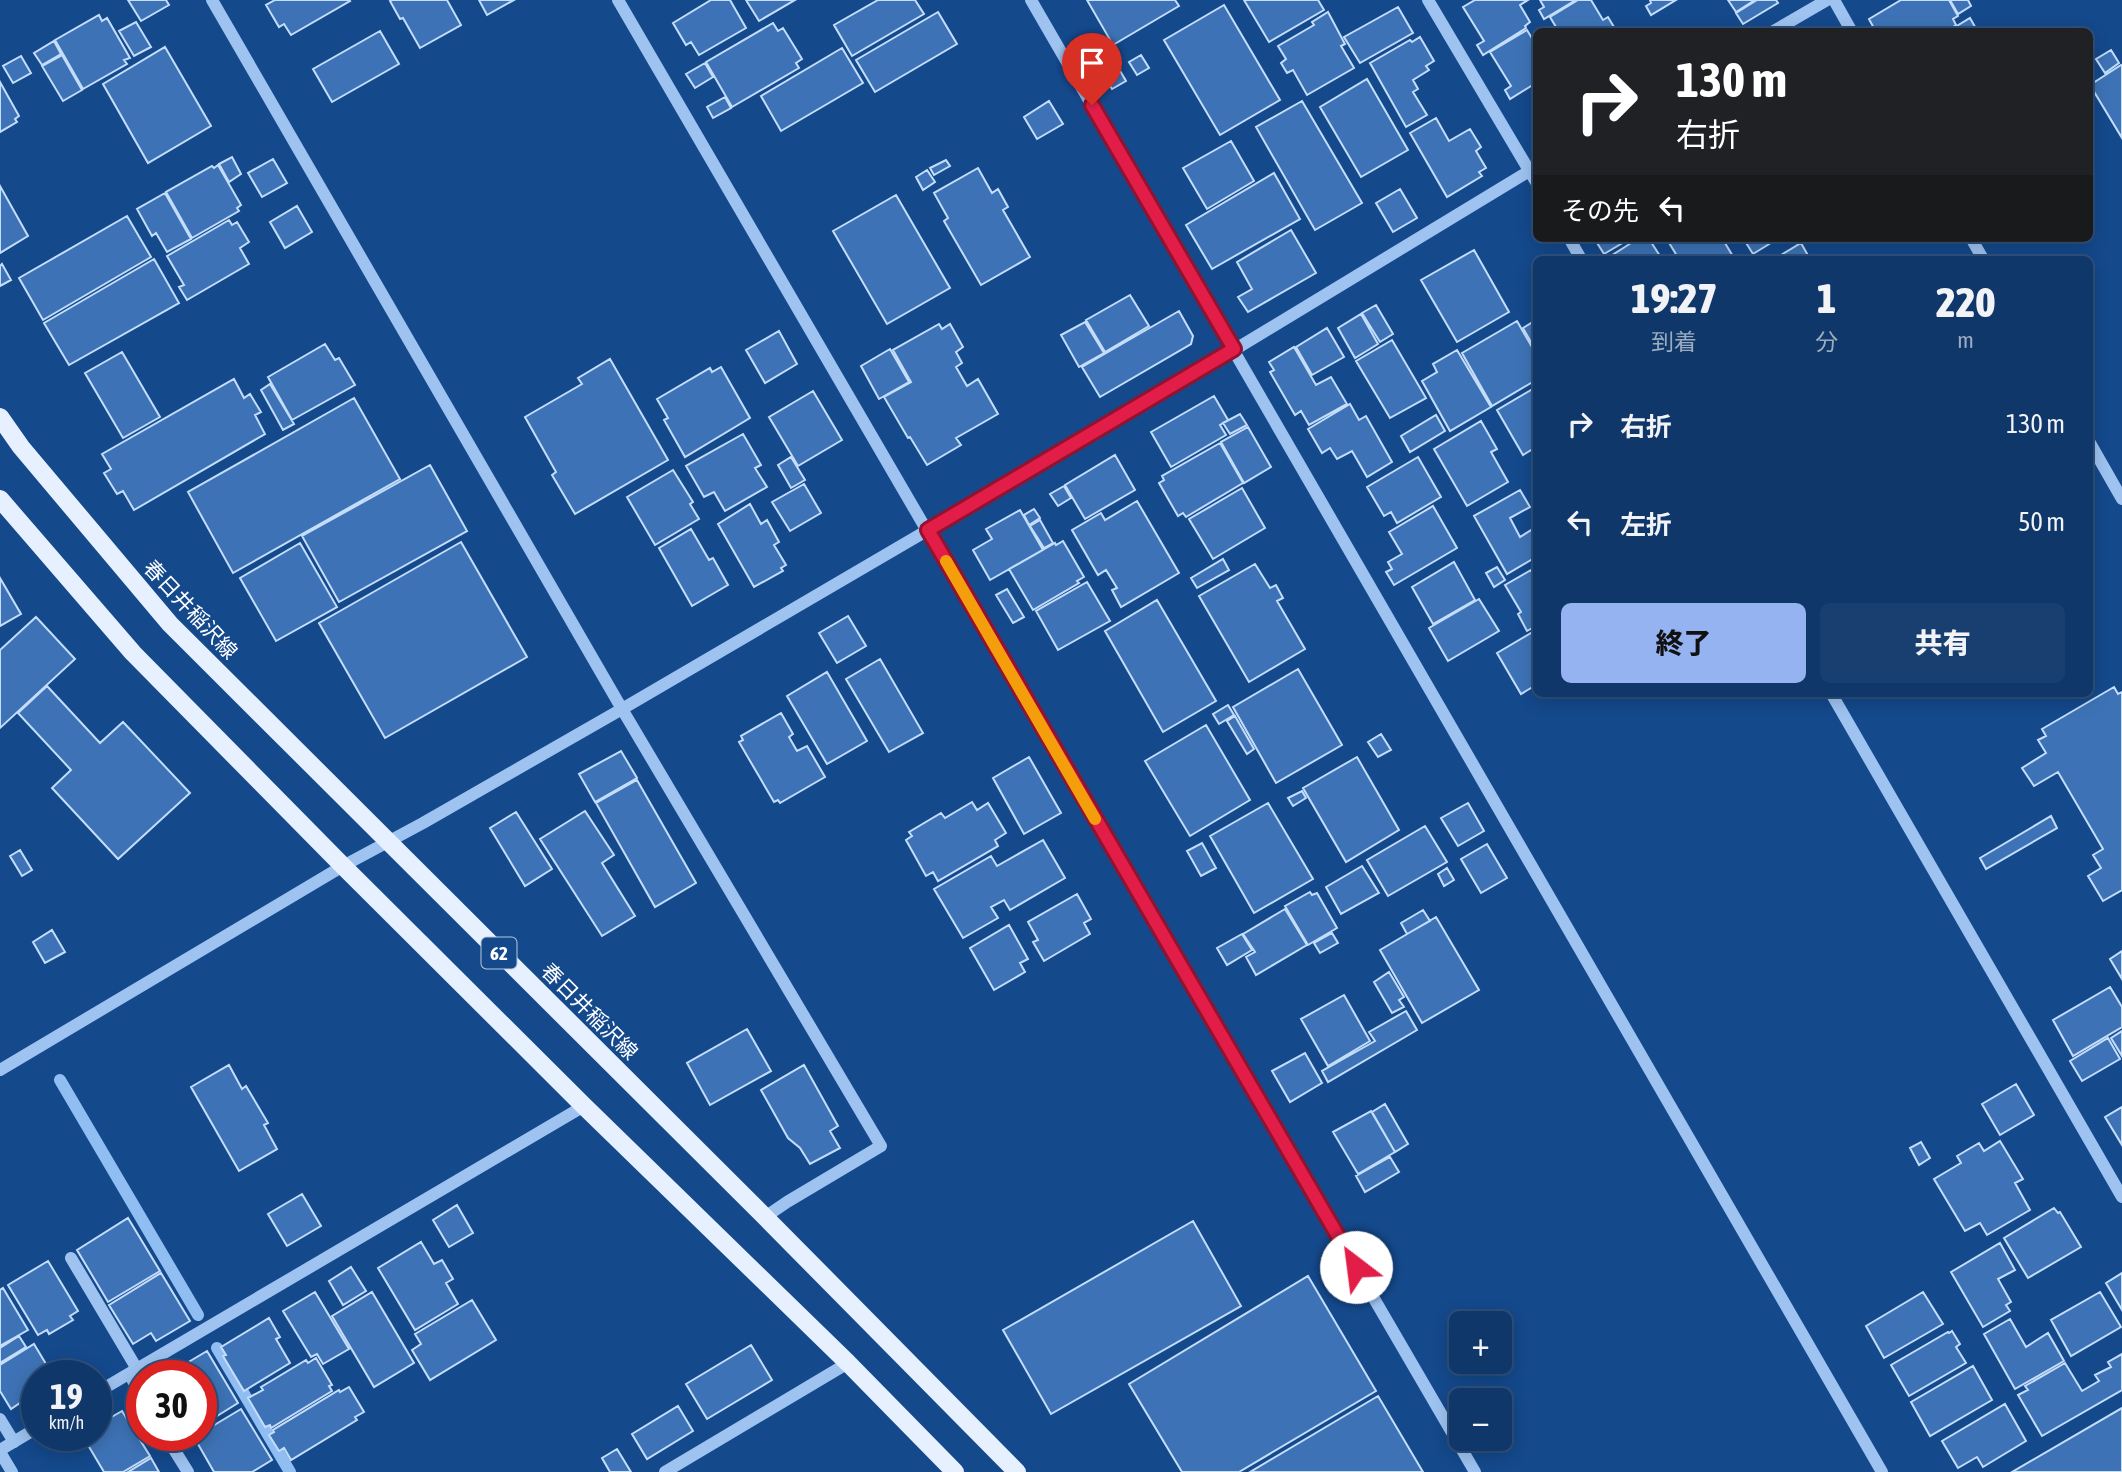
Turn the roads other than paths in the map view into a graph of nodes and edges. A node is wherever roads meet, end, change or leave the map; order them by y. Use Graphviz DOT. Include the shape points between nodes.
graph roads {
  1 [pos="212,0"];
  2 [pos="618,0"];
  3 [pos="1031,0"];
  4 [pos="1428,0"];
  5 [pos="1827,0"];
  6 [pos="1834,0"];
  7 [pos="1779,28"];
  8 [pos="1850,28"];
  9 [pos="1533,171"];
  10 [pos="1533,174"];
  11 [pos="1234,349"];
  12 [pos="0,417"];
  13 [pos="2093,448"];
  14 [pos="0,499"];
  15 [pos="2122,499"];
  16 [pos="928,530"];
  17 [pos="1833,697"];
  18 [pos="622,709"];
  19 [pos="388,842"];
  20 [pos="343,866"];
  21 [pos="0,1070"];
  22 [pos="584,1106"];
  23 [pos="2121,1194"];
  24 [pos="765,1217"];
  25 [pos="71,1258"];
  26 [pos="127,1360"];
  27 [pos="152,1360"];
  28 [pos="848,1363"];
  29 [pos="0,1419"];
  30 [pos="21,1438"];
  31 [pos="14,1442"];
  32 [pos="0,1451"];
  33 [pos="175,1451"];
  34 [pos="12,1472"];
  35 [pos="188,1472"];
  36 [pos="665,1472"];
  37 [pos="955,1472"];
  38 [pos="1017,1472"];
  39 [pos="1475,1472"];
  40 [pos="1882,1472"];
  1 -- 18 [label="street"];
  2 -- 16 [label="street"];
  3 -- 11 [label="street"];
  4 -- 9 [label="street"];
  5 -- 7 [label="street"];
  6 -- 8 [label="street"];
  10 -- 11 [label="street"];
  11 -- 16 [label="street"];
  11 -- 40 [label="street"];
  12 -- 19 [label="main road, 春日井稲沢線 / 62" via="170,624"];
  13 -- 15 [label="street"];
  14 -- 20 [label="main road, 62" via="133,653"];
  16 -- 18 [label="street"];
  16 -- 39 [label="street"];
  17 -- 23 [label="street"];
  18 -- 19 [label="street"];
  18 -- 24 [label="street" via="881,1146"];
  19 -- 20 [label="street"];
  19 -- 24 [label="main road, 春日井稲沢線 / 62"];
  20 -- 21 [label="street"];
  20 -- 22 [label="main road, 62"];
  22 -- 27 [label="street"];
  22 -- 28 [label="main road, 62"];
  24 -- 38 [label="main road, 春日井稲沢線 / 62"];
  25 -- 26 [label="street"];
  28 -- 36 [label="street"];
  28 -- 37 [label="main road, 62"];
  29 -- 31 [label="street"];
  30 -- 31 [label="street"];
  31 -- 32 [label="street"];
  32 -- 34 [label="street"];
  33 -- 35 [label="street"];
}
